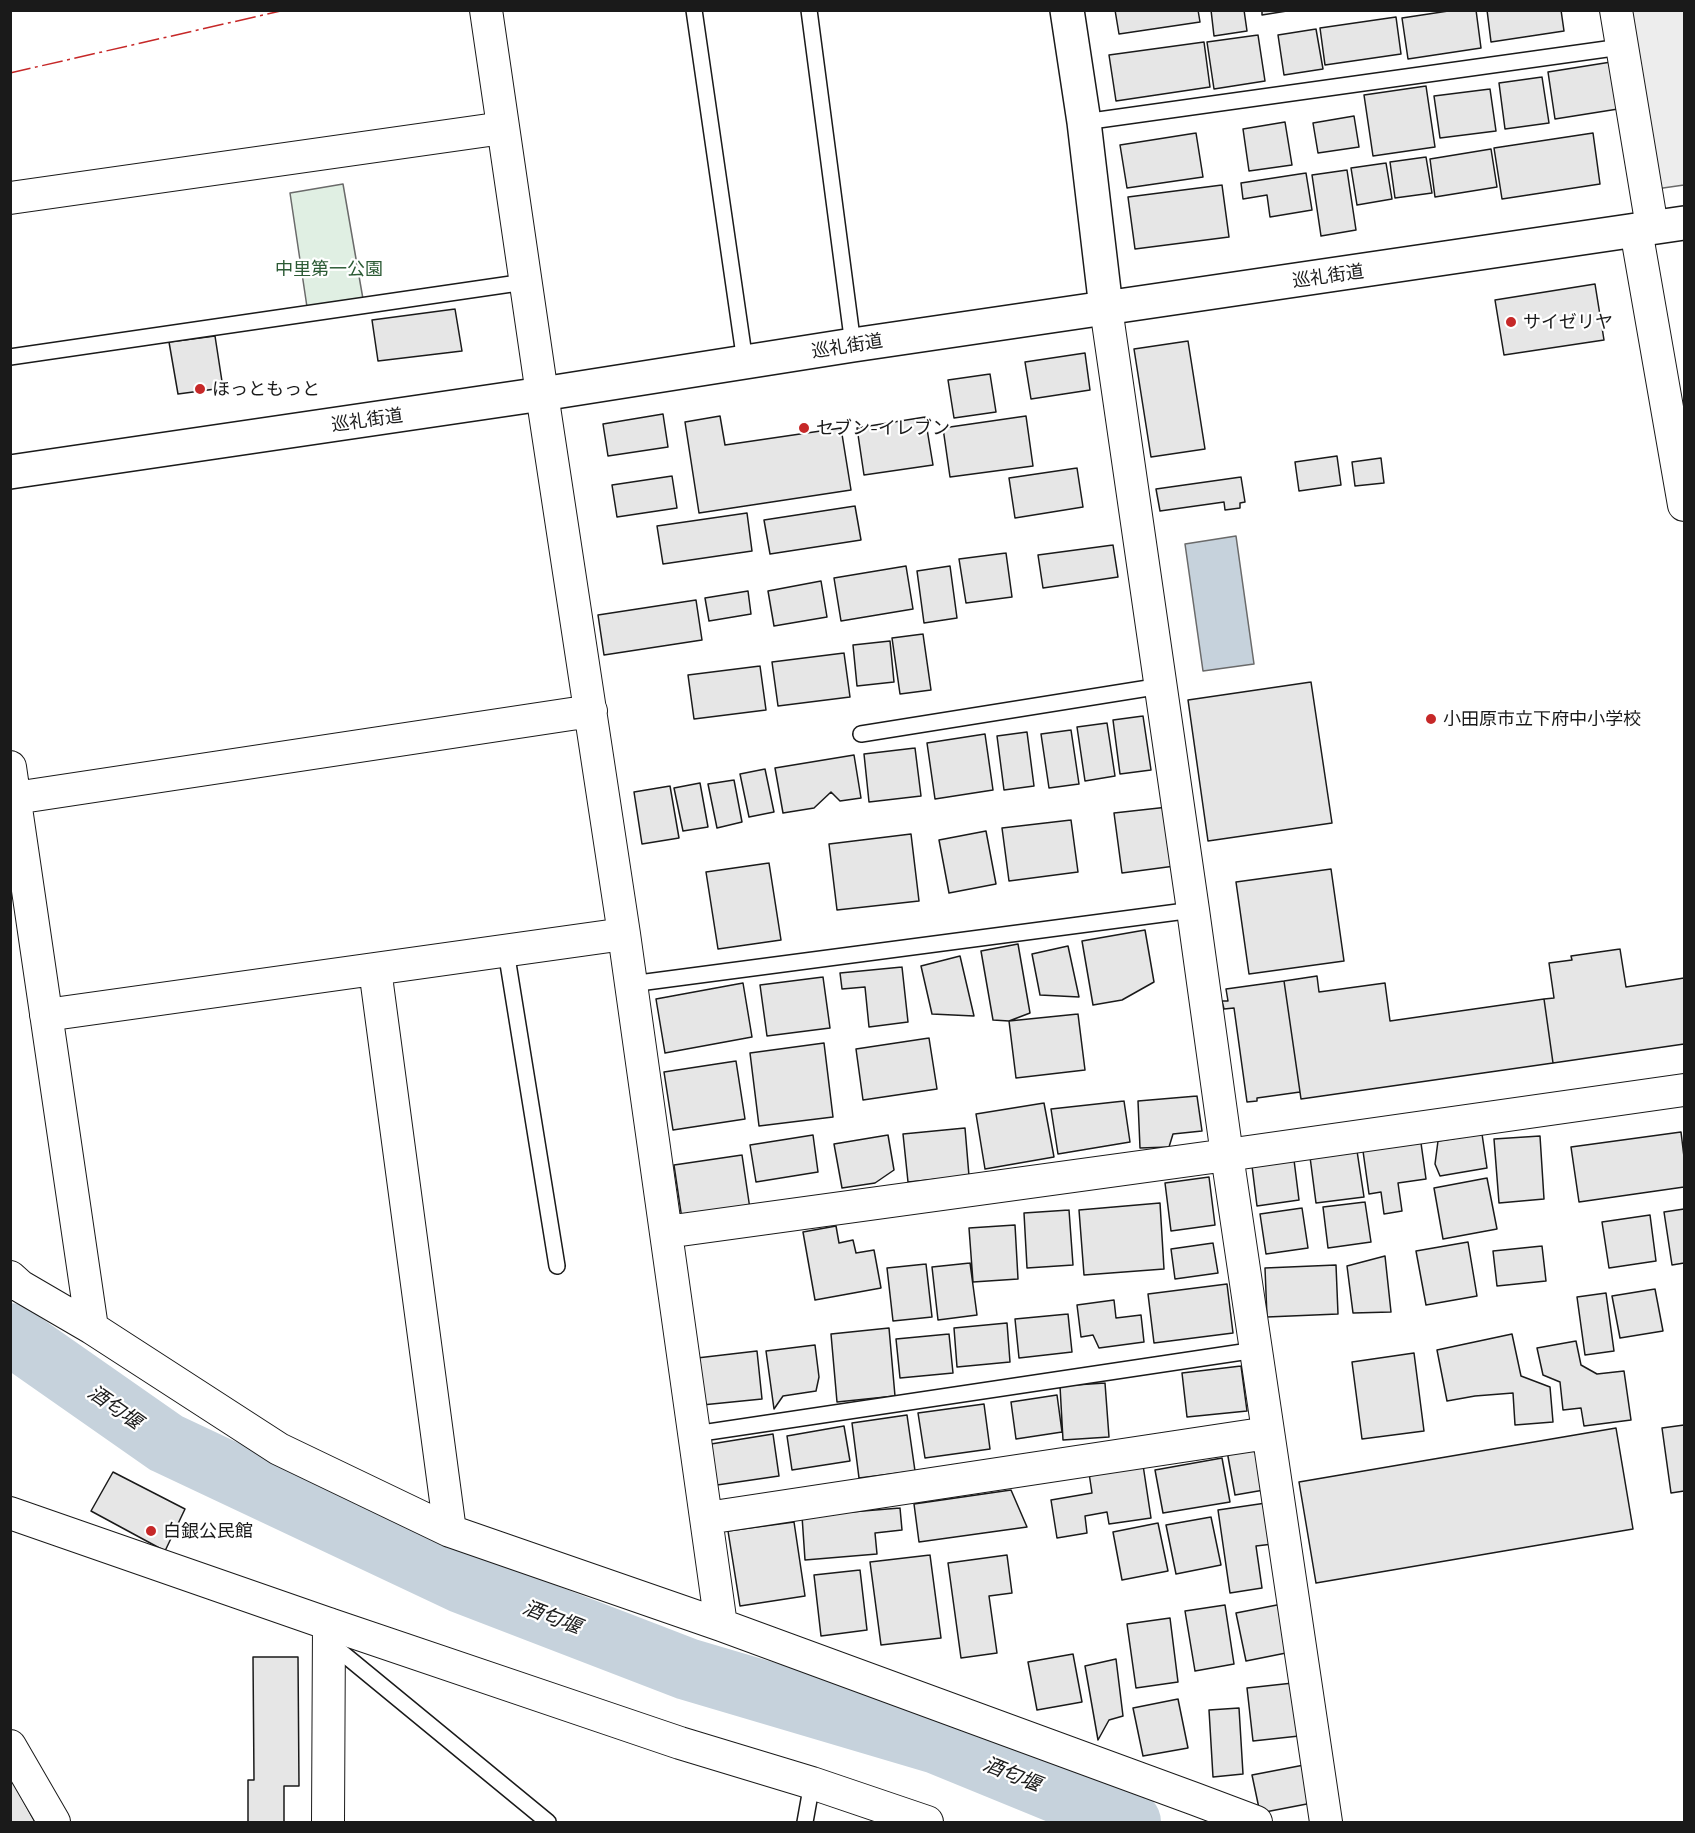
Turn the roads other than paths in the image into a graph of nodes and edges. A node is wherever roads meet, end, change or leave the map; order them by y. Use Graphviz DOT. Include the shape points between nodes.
graph roads {
  1 [pos="486,10"];
  2 [pos="694,10"];
  3 [pos="809,10"];
  4 [pos="1067,10"];
  5 [pos="1616,10"];
  6 [pos="1621,47"];
  7 [pos="1084,122"];
  8 [pos="503,128"];
  9 [pos="10,198"];
  10 [pos="1684,223"];
  11 [pos="1644,229"];
  12 [pos="525,282"];
  13 [pos="1106,308"];
  14 [pos="853,345"];
  15 [pos="10,357"];
  16 [pos="745,362"];
  17 [pos="542,394"];
  18 [pos="10,472"];
  19 [pos="1684,505"];
  20 [pos="1161,686"];
  21 [pos="591,711"];
  22 [pos="861,734"];
  23 [pos="10,767"];
  24 [pos="15,798"];
  25 [pos="1194,910"];
  26 [pos="624,934"];
  27 [pos="506,951"];
  28 [pos="375,969"];
  29 [pos="631,984"];
  30 [pos="46,1015"];
  31 [pos="1684,1090"];
  32 [pos="1227,1155"];
  33 [pos="666,1232"];
  34 [pos="557,1266"];
  35 [pos="10,1277"];
  36 [pos="92,1328"];
  37 [pos="1256,1350"];
  38 [pos="1268,1433"];
  39 [pos="695,1434"];
  40 [pos="10,1513"];
  41 [pos="707,1518"];
  42 [pos="450,1531"];
  43 [pos="721,1625"];
  44 [pos="329,1633"];
  45 [pos="10,1746"];
  46 [pos="812,1783"];
  47 [pos="54,1822"];
  48 [pos="328,1822"];
  49 [pos="548,1822"];
  50 [pos="805,1822"];
  51 [pos="927,1822"];
  52 [pos="1256,1822"];
  53 [pos="1326,1822"];
  1 -- 8 [label="street"];
  2 -- 16 [label="lane"];
  3 -- 14 [label="lane"];
  4 -- 7 [label="street"];
  5 -- 6 [label="street"];
  6 -- 7 [label="lane"];
  6 -- 11 [label="street"];
  7 -- 13 [label="street"];
  8 -- 9 [label="street"];
  8 -- 12 [label="street"];
  10 -- 11 [label="street, 巡礼街道"];
  11 -- 13 [label="street, 巡礼街道"];
  11 -- 19 [label="street"];
  12 -- 15 [label="lane"];
  12 -- 17 [label="street"];
  13 -- 14 [label="street, 巡礼街道"];
  13 -- 20 [label="street"];
  14 -- 16 [label="street, 巡礼街道"];
  16 -- 17 [label="street, 巡礼街道"];
  17 -- 18 [label="street, 巡礼街道"];
  17 -- 21 [label="street"];
  20 -- 22 [label="lane"];
  20 -- 25 [label="street"];
  21 -- 24 [label="street"];
  21 -- 26 [label="street"];
  23 -- 24 [label="street"];
  24 -- 30 [label="street"];
  25 -- 29 [label="lane"];
  25 -- 32 [label="street"];
  26 -- 27 [label="street"];
  26 -- 29 [label="street"];
  27 -- 28 [label="street"];
  27 -- 34 [label="lane"];
  28 -- 30 [label="street"];
  28 -- 42 [label="street"];
  29 -- 33 [label="street"];
  30 -- 36 [label="street"];
  31 -- 32 [label="street"];
  32 -- 33 [label="street"];
  32 -- 37 [label="street"];
  33 -- 39 [label="street"];
  35 -- 36 [label="street"];
  36 -- 42 [label="street" via="279,1449"];
  37 -- 38 [label="street"];
  37 -- 39 [label="lane"];
  38 -- 41 [label="street"];
  38 -- 53 [label="street"];
  39 -- 41 [label="street"];
  40 -- 44 [label="street"];
  41 -- 43 [label="street"];
  42 -- 43 [label="street"];
  43 -- 52 [label="street"];
  44 -- 46 [label="street"];
  44 -- 48 [label="street"];
  44 -- 49 [label="lane"];
  45 -- 47 [label="street"];
  46 -- 50 [label="lane"];
  46 -- 51 [label="street"];
}
